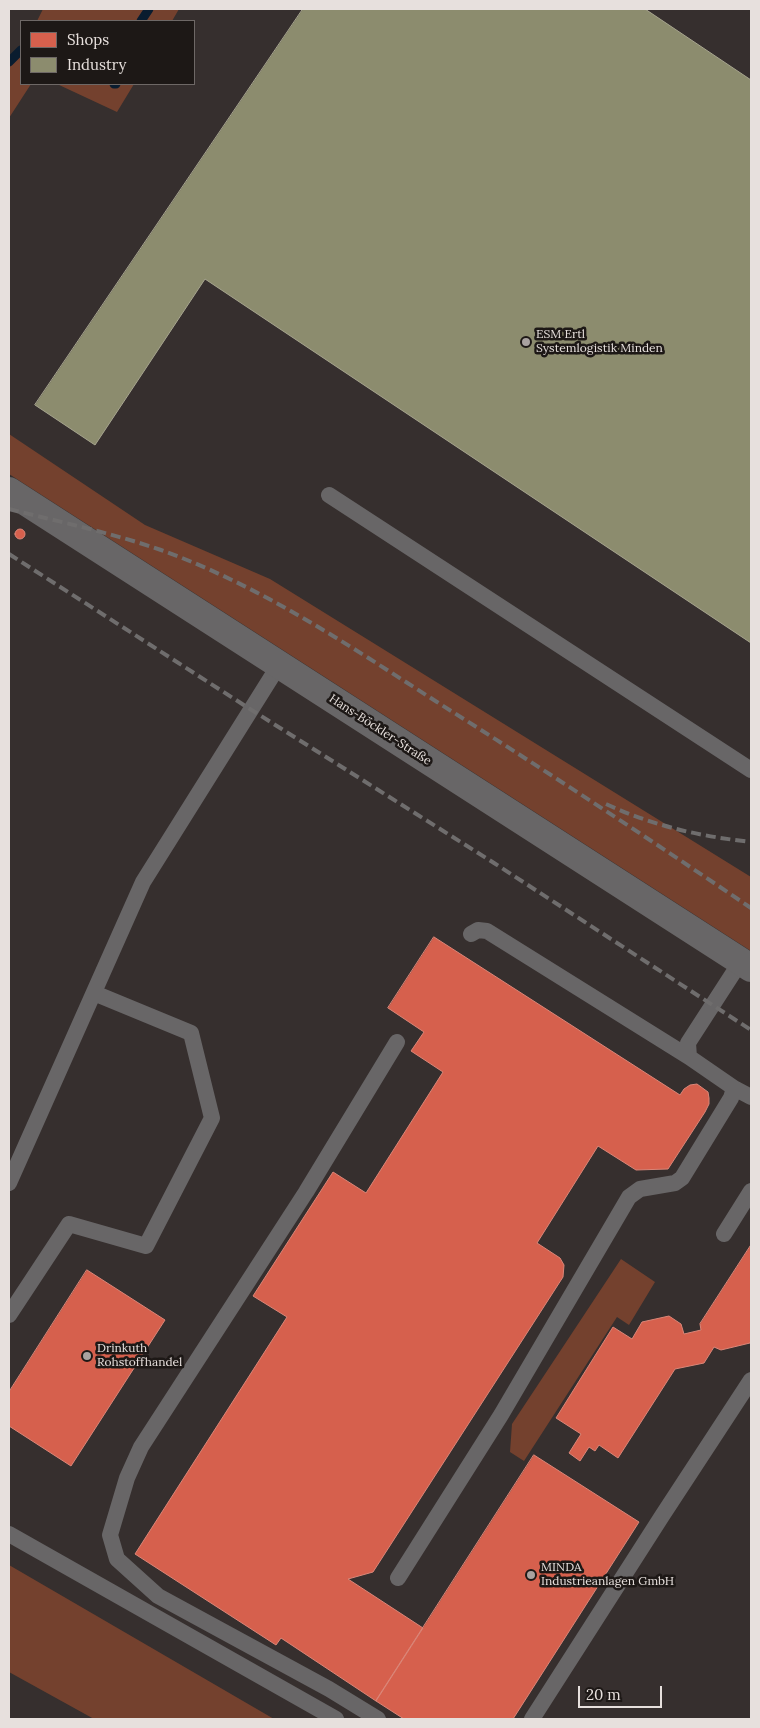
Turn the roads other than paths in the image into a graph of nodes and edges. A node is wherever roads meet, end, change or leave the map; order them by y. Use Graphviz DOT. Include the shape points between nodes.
graph roads {
  1 [pos="9,491"];
  2 [pos="329,495"];
  3 [pos="279,665"];
  4 [pos="751,770"];
  5 [pos="471,934"];
  6 [pos="746,965"];
  7 [pos="94,993"];
  8 [pos="397,1042"];
  9 [pos="689,1056"];
  10 [pos="734,1088"];
  11 [pos="751,1097"];
  12 [pos="9,1183"];
  13 [pos="751,1191"];
  14 [pos="724,1234"];
  15 [pos="9,1315"];
  16 [pos="751,1380"];
  17 [pos="9,1534"];
  18 [pos="398,1578"];
  19 [pos="336,1719"];
  20 [pos="378,1719"];
  21 [pos="532,1719"];
  1 -- 3 [label="street, Hans-Böckler-Straße"];
  2 -- 4 [label="lane"];
  3 -- 6 [label="street, Hans-Böckler-Straße"];
  3 -- 7 [label="lane" via="143,882"];
  5 -- 9 [label="lane" via="478,930 487,931"];
  6 -- 9 [label="lane" via="688,1043"];
  7 -- 12 [label="lane"];
  7 -- 15 [label="lane" via="191,1033 212,1118 146,1246 69,1224"];
  8 -- 20 [label="lane" via="306,1192 141,1447 127,1478 110,1535 117,1559 158,1596"];
  9 -- 10 [label="lane"];
  10 -- 11 [label="lane"];
  10 -- 18 [label="lane" via="682,1178 675,1183 640,1189 629,1197 501,1415"];
  13 -- 14 [label="lane"];
  16 -- 21 [label="lane"];
  17 -- 19 [label="lane"];
}
